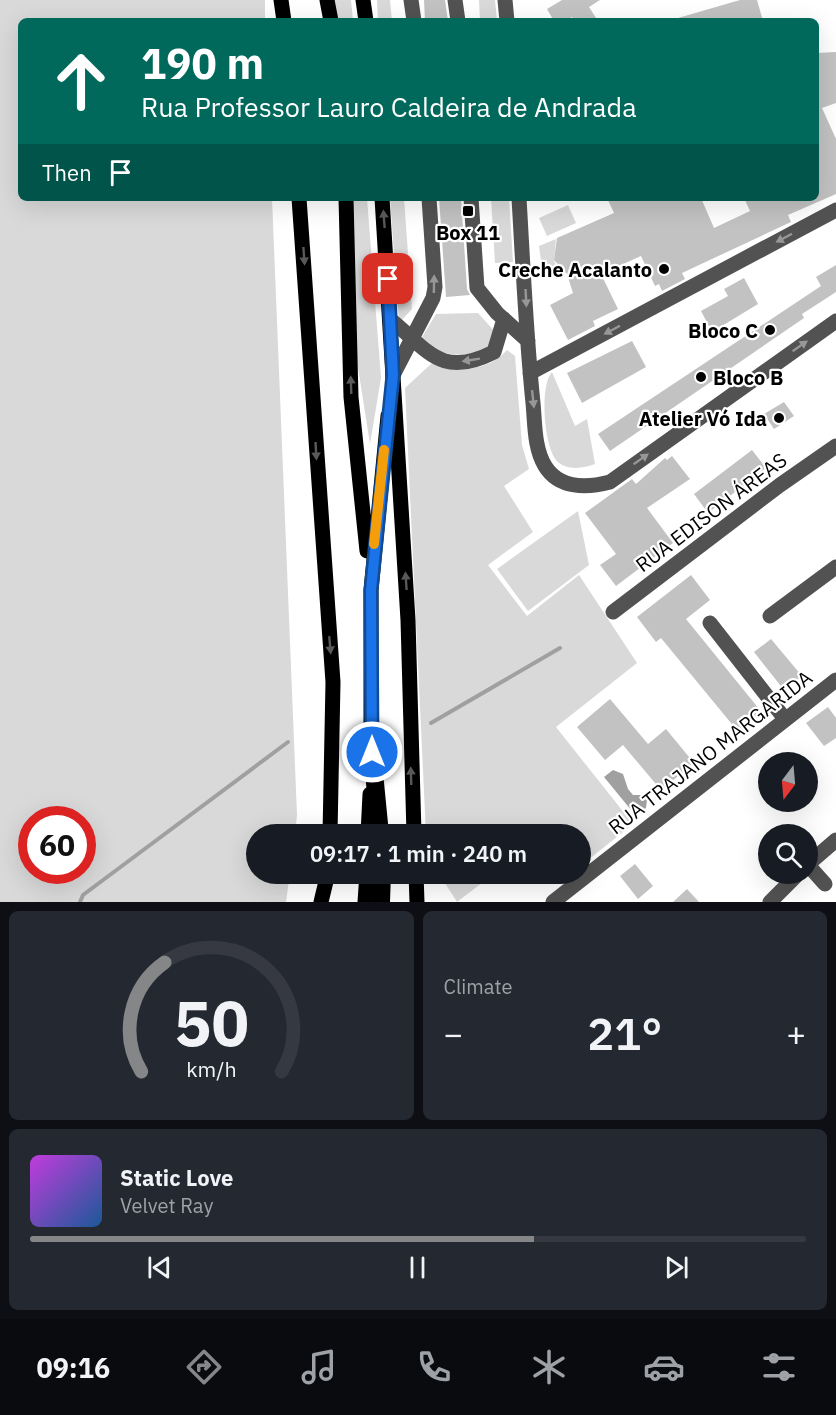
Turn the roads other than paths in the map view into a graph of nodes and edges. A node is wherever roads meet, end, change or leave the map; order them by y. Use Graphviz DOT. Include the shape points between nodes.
graph roads {
  1 [pos="281,0"];
  2 [pos="327,0"];
  3 [pos="363,0"];
  4 [pos="411,0"];
  5 [pos="456,0"];
  6 [pos="505,0"];
  7 [pos="284,18"];
  8 [pos="330,18"];
  9 [pos="366,18"];
  10 [pos="414,18"];
  11 [pos="458,18"];
  12 [pos="507,18"];
  13 [pos="299,201"];
  14 [pos="346,201"];
  15 [pos="382,201"];
  16 [pos="429,201"];
  17 [pos="471,201"];
  18 [pos="519,201"];
  19 [pos="836,210"];
  20 [pos="391,320"];
  21 [pos="504,320"];
  22 [pos="836,321"];
  23 [pos="412,337"];
  24 [pos="528,341"];
  25 [pos="530,373"];
  26 [pos="393,375"];
  27 [pos="836,446"];
  28 [pos="836,567"];
  29 [pos="371,590"];
  30 [pos="613,612"];
  31 [pos="770,616"];
  32 [pos="710,623"];
  33 [pos="836,680"];
  34 [pos="785,719"];
  35 [pos="372,752"];
  36 [pos="330,824"];
  37 [pos="368,824"];
  38 [pos="379,824"];
  39 [pos="414,824"];
  40 [pos="836,840"];
  41 [pos="818,856"];
  42 [pos="818,877"];
  43 [pos="326,884"];
  44 [pos="329,884"];
  45 [pos="366,884"];
  46 [pos="382,884"];
  47 [pos="385,884"];
  48 [pos="416,884"];
  49 [pos="788,884"];
  50 [pos="825,884"];
  51 [pos="321,902"];
  52 [pos="328,902"];
  53 [pos="365,902"];
  54 [pos="381,902"];
  55 [pos="387,902"];
  56 [pos="417,902"];
  57 [pos="553,902"];
  58 [pos="770,902"];
  1 -- 7 [label="main road"];
  2 -- 8 [label="main road"];
  3 -- 9 [label="main road"];
  4 -- 10 [label="street"];
  5 -- 11 [label="street"];
  6 -- 12 [label="street"];
  13 -- 36 [label="main road, one-way" via="333,682"];
  29 -- 14 [label="main road, one-way" via="351,397"];
  20 -- 15 [label="main road, one-way"];
  23 -- 16 [label="street, one-way" via="435,287"];
  17 -- 21 [label="street" via="477,288"];
  18 -- 24 [label="street, one-way"];
  19 -- 25 [label="street, one-way"];
  20 -- 23 [label="street"];
  20 -- 26 [label="main road"];
  21 -- 23 [label="street, one-way" via="494,352 477,361 441,360 422,349"];
  21 -- 24 [label="street"];
  25 -- 22 [label="street, one-way" via="538,452 545,468 574,486 591,487 610,482"];
  23 -- 26 [label="street"];
  24 -- 25 [label="street"];
  26 -- 29 [label="main road"];
  39 -- 26 [label="main road, one-way" via="408,620"];
  27 -- 30 [label="street, RUA EDISON ÁREAS"];
  28 -- 31 [label="street"];
  29 -- 35 [label="main road"];
  32 -- 34 [label="street"];
  33 -- 34 [label="street, RUA TRAJANO MARGARIDA"];
  34 -- 57 [label="street, RUA TRAJANO MARGARIDA"];
  35 -- 37 [label="main road"];
  35 -- 38 [label="highway"];
  40 -- 41 [label="street"];
  42 -- 50 [label="street"];
  43 -- 51 [label="main road"];
  44 -- 52 [label="main road"];
  45 -- 53 [label="main road"];
  46 -- 54 [label="highway"];
  47 -- 55 [label="main road"];
  48 -- 56 [label="main road"];
  49 -- 58 [label="street"];
}
